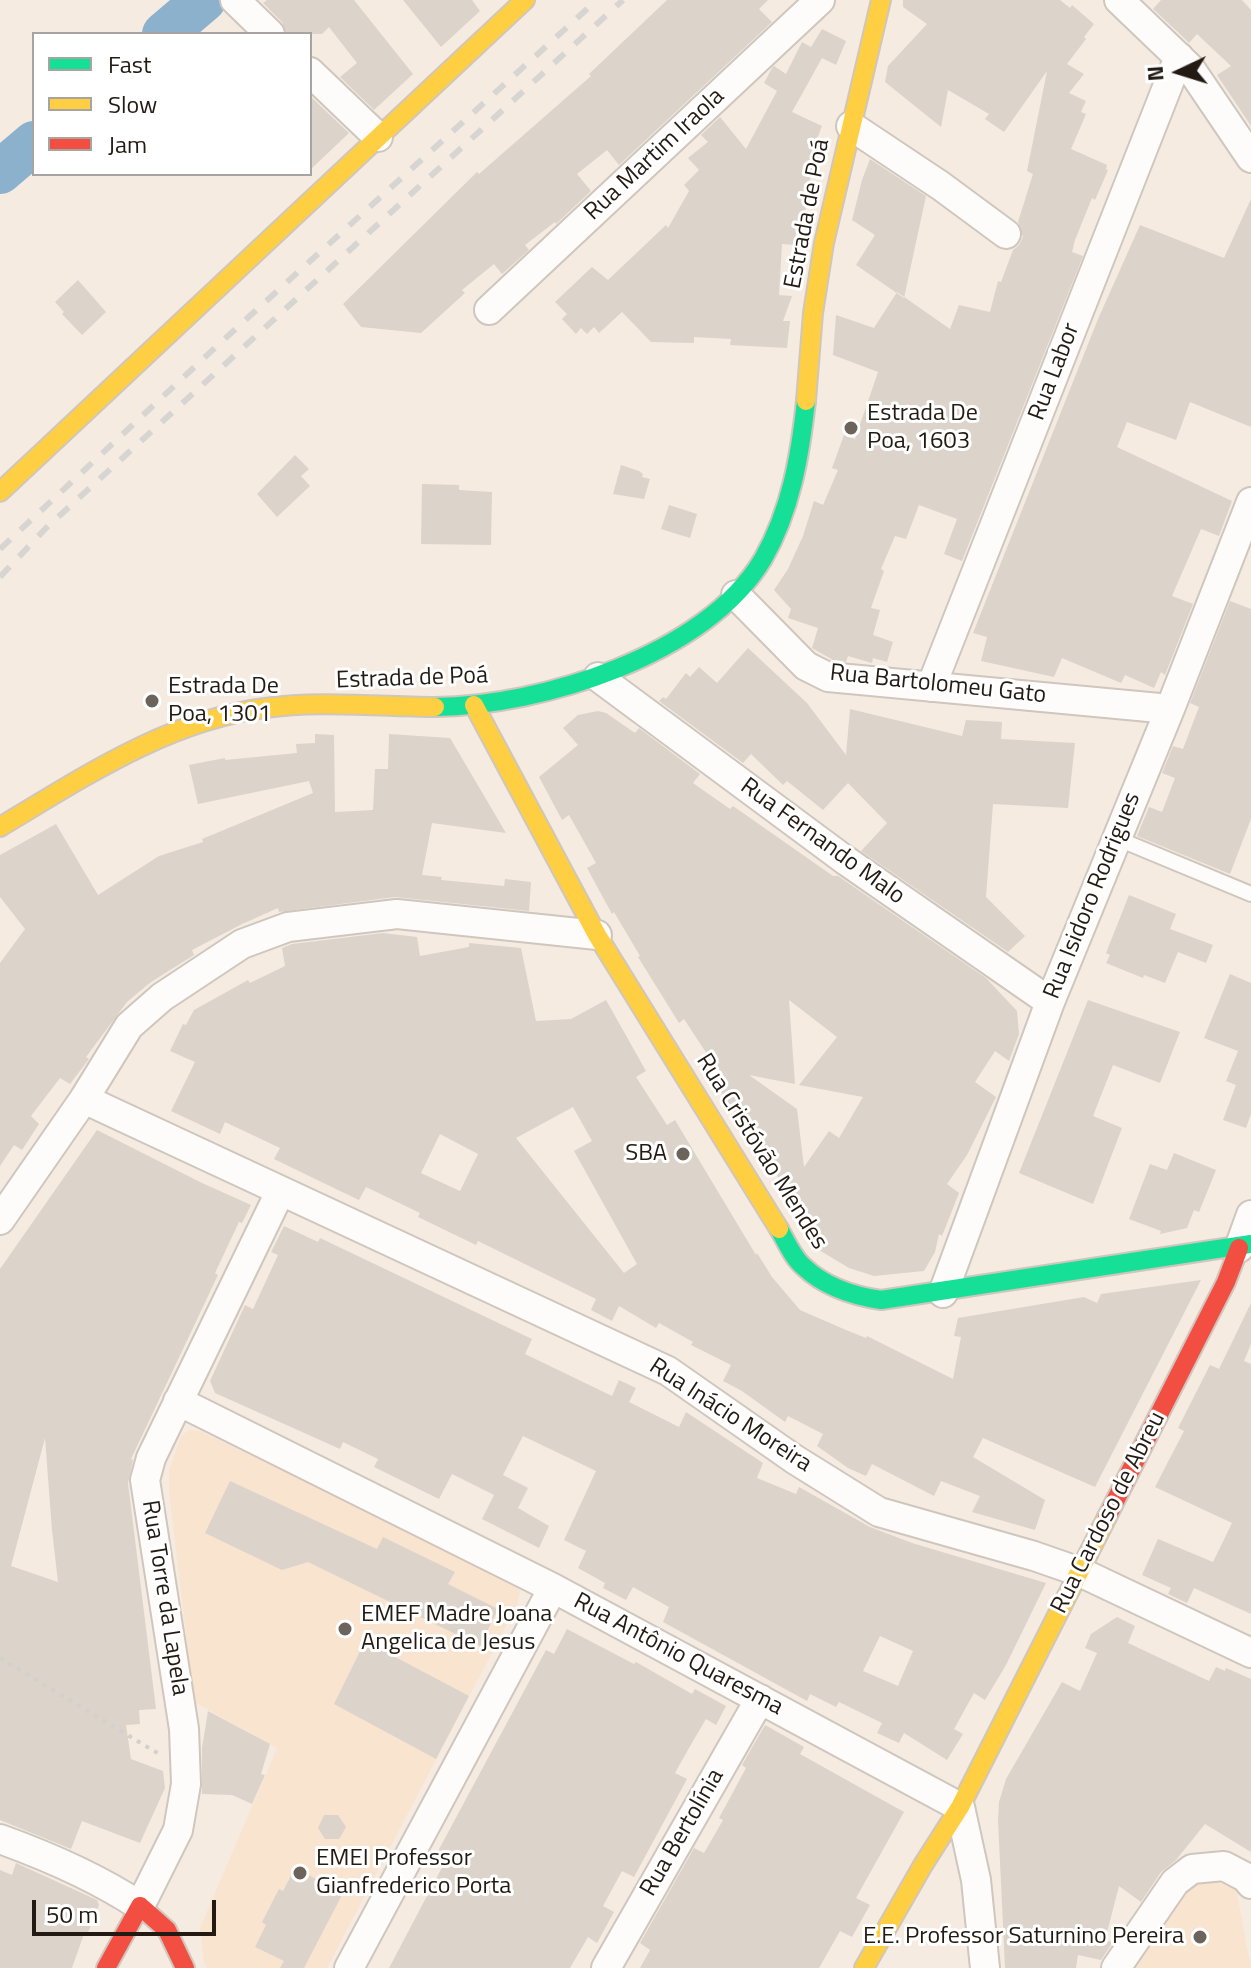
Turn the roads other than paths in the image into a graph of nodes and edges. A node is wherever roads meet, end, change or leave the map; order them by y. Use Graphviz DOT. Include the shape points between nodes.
graph roads {
  1 [pos="525,0"];
  2 [pos="820,0"];
  3 [pos="881,0"];
  4 [pos="1119,0"];
  5 [pos="239,4"];
  6 [pos="268,32"];
  7 [pos="1179,57"];
  8 [pos="312,74"];
  9 [pos="851,126"];
  10 [pos="378,137"];
  11 [pos="1251,158"];
  12 [pos="1006,234"];
  13 [pos="489,310"];
  14 [pos="0,492"];
  15 [pos="1251,502"];
  16 [pos="736,595"];
  17 [pos="598,677"];
  18 [pos="931,687"];
  19 [pos="474,705"];
  20 [pos="1170,709"];
  21 [pos="0,827"];
  22 [pos="1116,838"];
  23 [pos="1251,894"];
  24 [pos="597,935"];
  25 [pos="1050,1002"];
  26 [pos="84,1099"];
  27 [pos="280,1192"];
  28 [pos="1251,1215"];
  29 [pos="0,1220"];
  30 [pos="1245,1246"];
  31 [pos="943,1293"];
  32 [pos="178,1401"];
  33 [pos="1080,1572"];
  34 [pos="553,1588"];
  35 [pos="1251,1653"];
  36 [pos="760,1699"];
  37 [pos="960,1807"];
  38 [pos="0,1839"];
  39 [pos="1251,1884"];
  40 [pos="140,1906"];
  41 [pos="106,1968"];
  42 [pos="185,1968"];
  43 [pos="349,1968"];
  44 [pos="606,1968"];
  45 [pos="864,1968"];
  46 [pos="985,1968"];
  47 [pos="1116,1968"];
  1 -- 10 [label="main road"];
  2 -- 13 [label="street, Rua Martim Iraola"];
  3 -- 9 [label="main road, Estrada de Poá"];
  4 -- 7 [label="street"];
  5 -- 6 [label="street"];
  7 -- 11 [label="street"];
  7 -- 18 [label="street, Rua Labor"];
  8 -- 10 [label="street"];
  9 -- 12 [label="street"];
  9 -- 16 [label="main road, Estrada de Poá" via="817,281 798,465 781,524 756,571"];
  10 -- 14 [label="main road"];
  15 -- 20 [label="street, Rua Isidoro Rodrigues"];
  16 -- 17 [label="main road, Estrada de Poá" via="675,639"];
  16 -- 18 [label="street, Rua Bartolomeu Gato" via="806,666 828,677"];
  17 -- 19 [label="main road, Estrada de Poá" via="556,691"];
  17 -- 25 [label="street, Rua Fernando Malo" via="845,860"];
  18 -- 20 [label="street, Rua Bartolomeu Gato"];
  19 -- 21 [label="main road, Estrada de Poá" via="291,705 235,713 122,758"];
  19 -- 24 [label="main road, Rua Cristóvão Mendes"];
  20 -- 22 [label="street, Rua Isidoro Rodrigues"];
  22 -- 23 [label="lane"];
  22 -- 25 [label="street, Rua Isidoro Rodrigues"];
  24 -- 26 [label="street" via="397,914 288,927 242,944 143,1011"];
  24 -- 31 [label="main road, Rua Cristóvão Mendes" via="802,1266 858,1297 881,1300"];
  25 -- 31 [label="street, Rua Isidoro Rodrigues"];
  26 -- 27 [label="street, Rua Inácio Moreira"];
  26 -- 29 [label="street"];
  27 -- 32 [label="street, Rua Torre da Lapela"];
  27 -- 33 [label="street, Rua Inácio Moreira" via="668,1371 879,1512"];
  28 -- 30 [label="street, Rua Cardoso de Abreu"];
  30 -- 31 [label="main road, Rua Cristóvão Mendes"];
  30 -- 33 [label="main road, Rua Cardoso de Abreu"];
  32 -- 34 [label="street, Rua Antônio Quaresma"];
  32 -- 40 [label="street, Rua Torre da Lapela" via="145,1480 184,1729 186,1784 178,1830"];
  33 -- 35 [label="street, Rua Inácio Moreira"];
  33 -- 37 [label="main road, Rua Cardoso de Abreu"];
  34 -- 36 [label="street, Rua Antônio Quaresma"];
  34 -- 43 [label="street"];
  36 -- 37 [label="street, Rua Antônio Quaresma"];
  36 -- 44 [label="street, Rua Bertolínia"];
  37 -- 45 [label="main road, Rua Cardoso de Abreu"];
  37 -- 46 [label="street" via="976,1880"];
  38 -- 40 [label="street" via="53,1858"];
  39 -- 47 [label="street" via="1224,1866 1192,1869 1175,1882"];
  40 -- 41 [label="main road, Rua Torre da Lapela"];
  40 -- 42 [label="main road" via="167,1930"];
}
